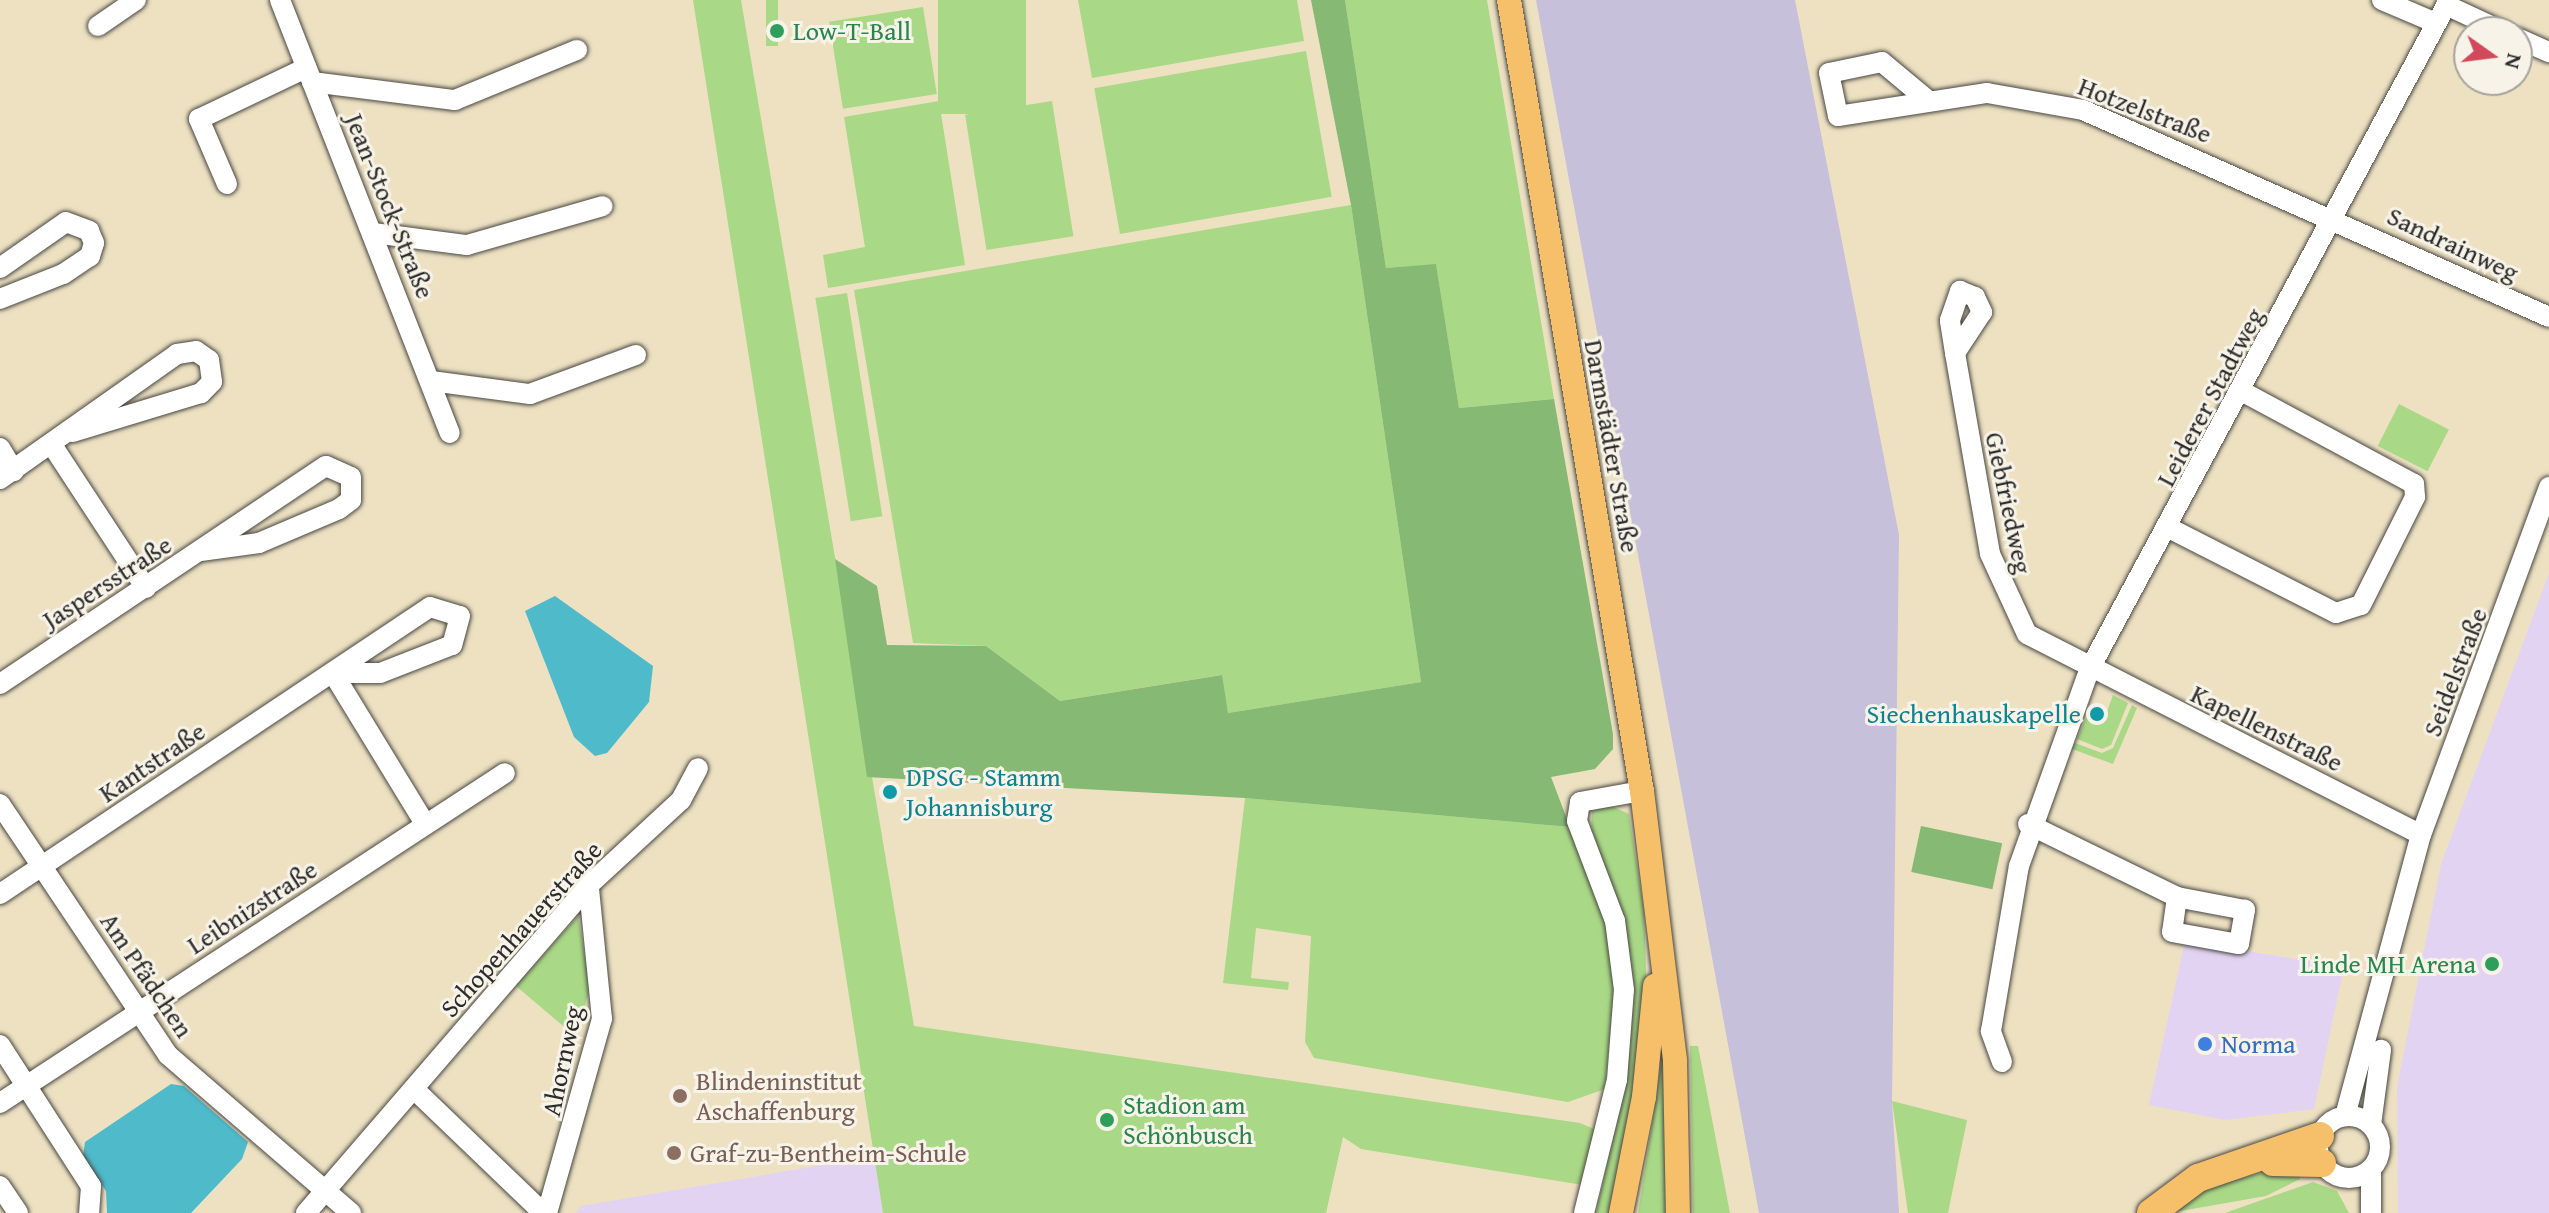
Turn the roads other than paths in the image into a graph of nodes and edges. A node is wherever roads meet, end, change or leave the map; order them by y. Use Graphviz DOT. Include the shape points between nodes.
graph roads {
  1 [pos="136,0"];
  2 [pos="280,0"];
  3 [pos="1509,0"];
  4 [pos="2382,0"];
  5 [pos="2443,9"];
  6 [pos="98,26"];
  7 [pos="577,50"];
  8 [pos="309,75"];
  9 [pos="1925,98"];
  10 [pos="227,184"];
  11 [pos="603,206"];
  12 [pos="2335,218"];
  13 [pos="373,233"];
  14 [pos="0,268"];
  15 [pos="0,299"];
  16 [pos="2549,317"];
  17 [pos="1955,353"];
  18 [pos="636,355"];
  19 [pos="431,381"];
  20 [pos="2243,392"];
  21 [pos="73,432"];
  22 [pos="450,433"];
  23 [pos="52,445"];
  24 [pos="0,448"];
  25 [pos="7,475"];
  26 [pos="2548,495"];
  27 [pos="2169,528"];
  28 [pos="201,551"];
  29 [pos="146,588"];
  30 [pos="2089,670"];
  31 [pos="333,673"];
  32 [pos="0,684"];
  33 [pos="698,768"];
  34 [pos="505,773"];
  35 [pos="1642,791"];
  36 [pos="0,804"];
  37 [pos="425,824"];
  38 [pos="2028,824"];
  39 [pos="2421,835"];
  40 [pos="44,866"];
  41 [pos="2409,876"];
  42 [pos="588,877"];
  43 [pos="0,894"];
  44 [pos="2177,897"];
  45 [pos="1653,903"];
  46 [pos="137,1013"];
  47 [pos="0,1045"];
  48 [pos="2002,1062"];
  49 [pos="27,1084"];
  50 [pos="416,1091"];
  51 [pos="0,1103"];
  52 [pos="2345,1116"];
  53 [pos="2371,1125"];
  54 [pos="2328,1159"];
  55 [pos="2371,1169"];
  56 [pos="0,1186"];
  57 [pos="326,1191"];
  58 [pos="18,1213"];
  59 [pos="89,1213"];
  60 [pos="306,1213"];
  61 [pos="351,1213"];
  62 [pos="545,1213"];
  63 [pos="1584,1213"];
  64 [pos="1621,1213"];
  65 [pos="1678,1213"];
  66 [pos="2151,1213"];
  67 [pos="2359,1213"];
  68 [pos="2371,1213"];
  1 -- 6 [label="street"];
  2 -- 8 [label="street, Jean-Stock-Straße"];
  3 -- 35 [label="main road, Darmstädter Straße"];
  4 -- 5 [label="street"];
  5 -- 12 [label="street, Leiderer Stadtweg"];
  7 -- 8 [label="street" via="455,100"];
  8 -- 10 [label="street" via="272,82 199,119"];
  8 -- 13 [label="street, Jean-Stock-Straße"];
  9 -- 12 [label="street, Hotzelstraße" via="1987,93 2083,110"];
  11 -- 13 [label="street" via="467,245"];
  12 -- 16 [label="street, Sandrainweg"];
  12 -- 20 [label="street, Leiderer Stadtweg"];
  13 -- 19 [label="street, Jean-Stock-Straße"];
  14 -- 15 [label="street" via="66,222 89,231 94,243 90,256 63,274"];
  17 -- 30 [label="street, Giebfriedweg" via="1990,554 2006,602 2027,634"];
  18 -- 19 [label="street" via="530,394"];
  19 -- 22 [label="street, Jean-Stock-Straße"];
  20 -- 27 [label="street, Leiderer Stadtweg"];
  20 -- 27 [label="street" via="2414,484 2415,497 2361,605 2336,613"];
  21 -- 21 [label="street" via="201,393 212,382 209,360 196,351 177,354"];
  21 -- 23 [label="street"];
  23 -- 25 [label="street"];
  23 -- 29 [label="street"];
  24 -- 25 [label="street"];
  26 -- 39 [label="street, Seidelstraße"];
  27 -- 30 [label="street, Leiderer Stadtweg"];
  28 -- 28 [label="street, Jaspersstraße" via="259,543 339,509 351,500 351,477 326,466"];
  28 -- 29 [label="street, Jaspersstraße"];
  29 -- 32 [label="street, Jaspersstraße"];
  30 -- 38 [label="street, Leiderer Stadtweg"];
  30 -- 39 [label="street, Kapellenstraße"];
  31 -- 31 [label="street, Kantstraße" via="380,673 452,645 460,616 430,607"];
  31 -- 37 [label="street"];
  31 -- 40 [label="street, Kantstraße"];
  33 -- 42 [label="street, Schopenhauerstraße" via="681,800"];
  34 -- 37 [label="street, Leibnizstraße"];
  35 -- 45 [label="main road, Darmstädter Straße"];
  35 -- 63 [label="street" via="1580,802 1577,821 1615,921 1624,990 1617,1080"];
  36 -- 40 [label="street, Am Pfädchen"];
  37 -- 46 [label="street, Leibnizstraße"];
  38 -- 44 [label="street"];
  38 -- 48 [label="street, Leiderer Stadtweg" via="1991,1031"];
  39 -- 41 [label="street, Seidelstraße"];
  40 -- 43 [label="street, Kantstraße"];
  40 -- 46 [label="street, Am Pfädchen"];
  41 -- 52 [label="street, Seidelstraße" via="2361,1076"];
  41 -- 53 [label="street, Seidelstraße"];
  42 -- 50 [label="street, Schopenhauerstraße"];
  42 -- 62 [label="street, Ahornweg" via="602,1019"];
  45 -- 64 [label="main road, Darmstädter Straße" via="1654,1010"];
  45 -- 65 [label="main road, Darmstädter Straße" via="1675,1061"];
  46 -- 49 [label="street, Leibnizstraße"];
  46 -- 57 [label="street, Am Pfädchen" via="168,1055"];
  47 -- 49 [label="street"];
  49 -- 51 [label="street, Leibnizstraße"];
  49 -- 59 [label="street" via="91,1186"];
  50 -- 57 [label="street, Schopenhauerstraße"];
  50 -- 62 [label="street"];
  52 -- 53 [label="street"];
  52 -- 54 [label="street"];
  53 -- 55 [label="street, Seidelstraße" via="2380,1149"];
  54 -- 55 [label="street"];
  54 -- 66 [label="highway" via="2236,1164 2181,1188"];
  54 -- 67 [label="street" via="2357,1197"];
  55 -- 68 [label="street, Seidelstraße"];
  56 -- 58 [label="street"];
  57 -- 60 [label="street, Schopenhauerstraße"];
  57 -- 61 [label="street, Am Pfädchen"];
}
